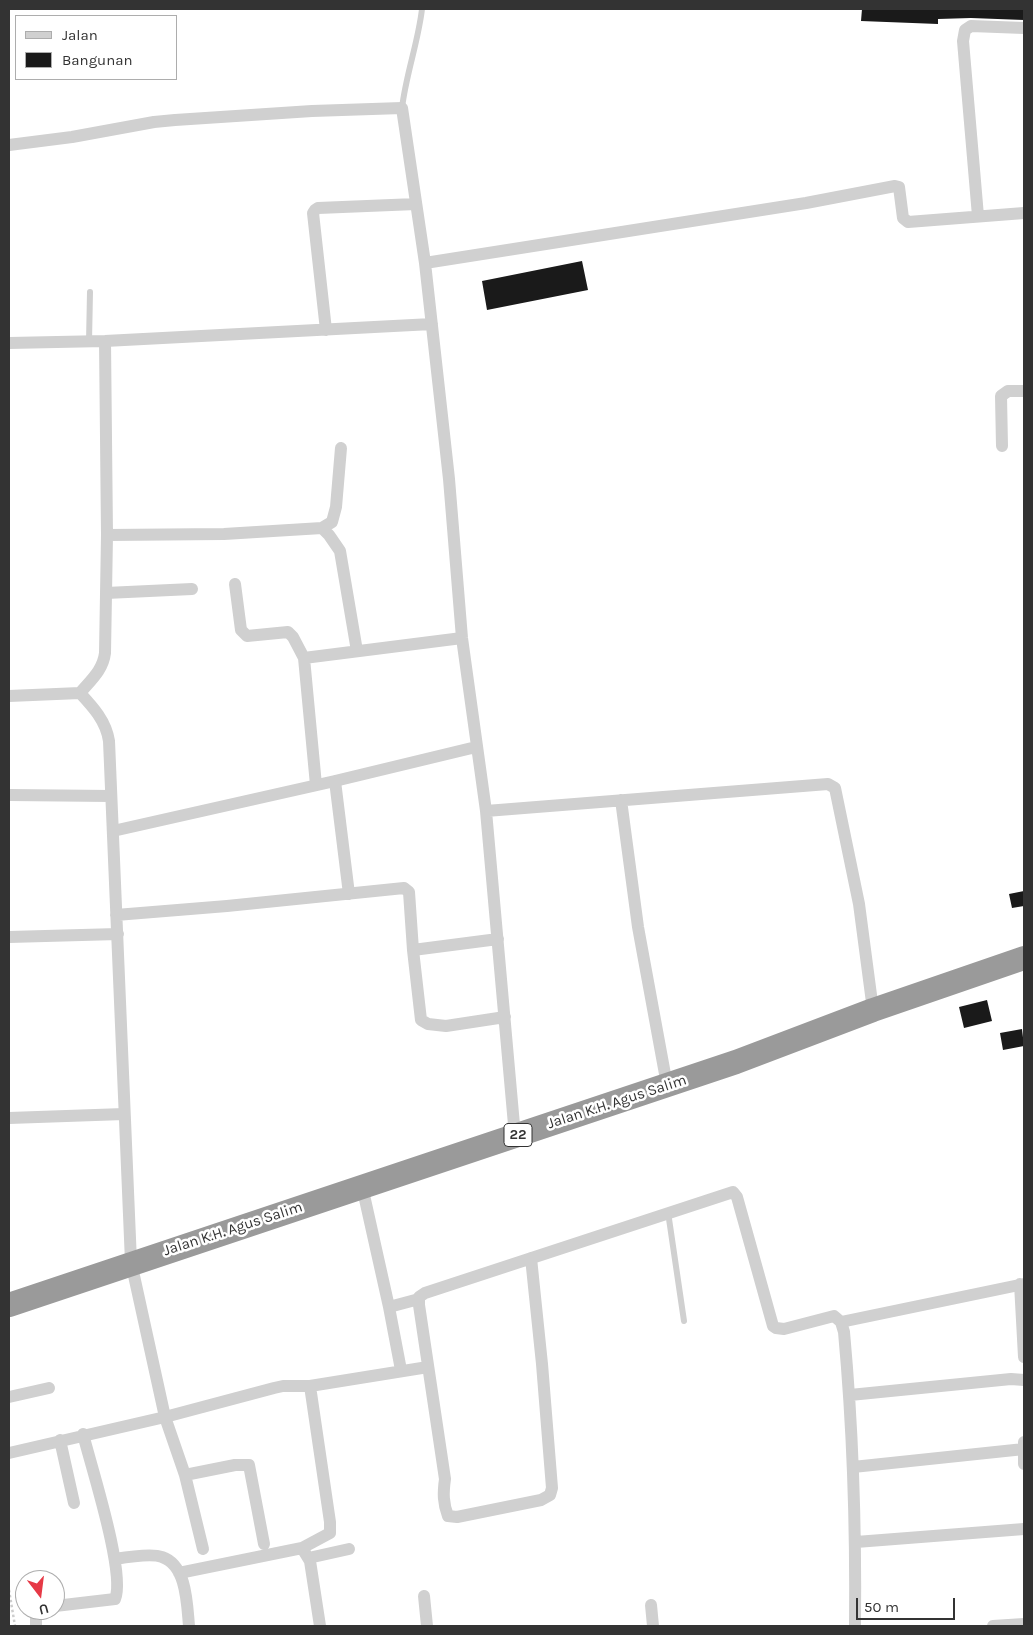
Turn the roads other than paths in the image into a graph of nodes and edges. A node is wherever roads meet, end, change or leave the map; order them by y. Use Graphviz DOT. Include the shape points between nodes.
graph roads {
  1 [pos="422,9"];
  2 [pos="1024,28"];
  3 [pos="402,108"];
  4 [pos="9,145"];
  5 [pos="416,204"];
  6 [pos="1024,213"];
  7 [pos="978,216"];
  8 [pos="425,263"];
  9 [pos="90,292"];
  10 [pos="432,324"];
  11 [pos="326,330"];
  12 [pos="105,341"];
  13 [pos="89,342"];
  14 [pos="9,343"];
  15 [pos="1024,390"];
  16 [pos="1002,446"];
  17 [pos="341,448"];
  18 [pos="322,528"];
  19 [pos="107,535"];
  20 [pos="235,584"];
  21 [pos="192,589"];
  22 [pos="106,593"];
  23 [pos="462,638"];
  24 [pos="357,651"];
  25 [pos="304,658"];
  26 [pos="80,694"];
  27 [pos="9,696"];
  28 [pos="476,747"];
  29 [pos="335,781"];
  30 [pos="316,785"];
  31 [pos="9,795"];
  32 [pos="112,796"];
  33 [pos="621,800"];
  34 [pos="486,811"];
  35 [pos="112,831"];
  36 [pos="349,894"];
  37 [pos="116,914"];
  38 [pos="118,934"];
  39 [pos="9,937"];
  40 [pos="498,939"];
  41 [pos="413,950"];
  42 [pos="1024,958"];
  43 [pos="872,1010"];
  44 [pos="505,1017"];
  45 [pos="667,1086"];
  46 [pos="124,1114"];
  47 [pos="9,1118"];
  48 [pos="515,1136"];
  49 [pos="362,1186"];
  50 [pos="668,1212"];
  51 [pos="531,1258"];
  52 [pos="132,1262"];
  53 [pos="1022,1284"];
  54 [pos="419,1299"];
  55 [pos="9,1305"];
  56 [pos="389,1307"];
  57 [pos="684,1321"];
  58 [pos="841,1322"];
  59 [pos="1024,1357"];
  60 [pos="428,1367"];
  61 [pos="400,1370"];
  62 [pos="1024,1380"];
  63 [pos="310,1386"];
  64 [pos="49,1388"];
  65 [pos="850,1395"];
  66 [pos="9,1397"];
  67 [pos="164,1417"];
  68 [pos="83,1434"];
  69 [pos="60,1440"];
  70 [pos="1024,1440"];
  71 [pos="1024,1449"];
  72 [pos="9,1452"];
  73 [pos="1024,1464"];
  74 [pos="853,1467"];
  75 [pos="185,1475"];
  76 [pos="74,1503"];
  77 [pos="1024,1529"];
  78 [pos="856,1542"];
  79 [pos="264,1544"];
  80 [pos="302,1548"];
  81 [pos="204,1549"];
  82 [pos="349,1549"];
  83 [pos="115,1559"];
  84 [pos="310,1561"];
  85 [pos="179,1573"];
  86 [pos="424,1596"];
  87 [pos="65,1605"];
  88 [pos="651,1606"];
  89 [pos="1024,1624"];
  90 [pos="189,1626"];
  91 [pos="320,1626"];
  92 [pos="427,1626"];
  93 [pos="653,1626"];
  94 [pos="855,1626"];
  95 [pos="993,1626"];
  1 -- 3 [label="lane"];
  2 -- 7 [label="street" via="971,26 966,30 964,42"];
  3 -- 4 [label="street" via="168,120"];
  3 -- 5 [label="street"];
  5 -- 8 [label="street"];
  5 -- 11 [label="street" via="315,210"];
  6 -- 7 [label="street"];
  7 -- 8 [label="street" via="908,222 903,218 899,186 895,186 832,199"];
  8 -- 10 [label="street"];
  9 -- 13 [label="lane"];
  10 -- 11 [label="street"];
  10 -- 23 [label="street"];
  11 -- 12 [label="street"];
  12 -- 13 [label="street"];
  12 -- 19 [label="street"];
  13 -- 14 [label="street"];
  15 -- 16 [label="street" via="1008,391 1001,396"];
  17 -- 18 [label="street" via="336,507 332,522"];
  18 -- 19 [label="street" via="224,534"];
  18 -- 24 [label="street" via="340,551"];
  19 -- 22 [label="street"];
  20 -- 25 [label="street" via="244,634 288,632"];
  21 -- 22 [label="street"];
  22 -- 26 [label="street" via="104,663"];
  23 -- 24 [label="street"];
  23 -- 28 [label="street"];
  24 -- 25 [label="street"];
  25 -- 30 [label="street"];
  26 -- 27 [label="street"];
  26 -- 32 [label="street" via="106,726"];
  28 -- 29 [label="street"];
  28 -- 34 [label="street"];
  29 -- 30 [label="street"];
  29 -- 36 [label="street"];
  30 -- 35 [label="street"];
  31 -- 32 [label="street"];
  32 -- 35 [label="street"];
  33 -- 34 [label="street"];
  33 -- 43 [label="street" via="832,786 859,904"];
  33 -- 45 [label="street" via="638,928"];
  34 -- 40 [label="street"];
  35 -- 37 [label="street"];
  36 -- 37 [label="street"];
  36 -- 41 [label="street" via="404,888 409,892"];
  37 -- 38 [label="street"];
  38 -- 39 [label="street"];
  38 -- 46 [label="street"];
  40 -- 41 [label="street"];
  40 -- 44 [label="street"];
  41 -- 44 [label="street" via="422,1020 446,1026"];
  42 -- 43 [label="highway, Jalan K.H. Agus Salim / 22"];
  43 -- 45 [label="highway, Jalan K.H. Agus Salim / 22"];
  44 -- 48 [label="street"];
  45 -- 48 [label="highway, Jalan K.H. Agus Salim / 22"];
  46 -- 47 [label="street"];
  46 -- 52 [label="street"];
  48 -- 49 [label="highway, Jalan K.H. Agus Salim / 22"];
  49 -- 52 [label="highway, Jalan K.H. Agus Salim / 22"];
  49 -- 56 [label="street"];
  50 -- 51 [label="street"];
  50 -- 57 [label="lane"];
  50 -- 58 [label="street" via="735,1193 773,1326 784,1329 832,1316"];
  51 -- 54 [label="street" via="425,1293"];
  51 -- 60 [label="street" via="548,1427 550,1495 541,1500 457,1517 448,1516 444,1505 445,1479"];
  52 -- 55 [label="highway, Jalan K.H. Agus Salim / 22"];
  52 -- 67 [label="street"];
  53 -- 58 [label="street"];
  53 -- 59 [label="street"];
  54 -- 56 [label="street"];
  54 -- 60 [label="street"];
  56 -- 61 [label="street"];
  58 -- 65 [label="street"];
  60 -- 61 [label="street"];
  61 -- 63 [label="street"];
  62 -- 65 [label="street"];
  63 -- 67 [label="street" via="283,1386"];
  63 -- 80 [label="street" via="330,1533"];
  64 -- 66 [label="street"];
  65 -- 74 [label="street"];
  67 -- 68 [label="street"];
  67 -- 75 [label="street"];
  68 -- 69 [label="street"];
  68 -- 83 [label="street"];
  69 -- 72 [label="street"];
  69 -- 76 [label="street"];
  70 -- 71 [label="street"];
  71 -- 73 [label="street"];
  71 -- 74 [label="street"];
  74 -- 78 [label="street"];
  75 -- 79 [label="street" via="235,1465 250,1466"];
  75 -- 81 [label="street"];
  77 -- 78 [label="street"];
  78 -- 94 [label="street"];
  80 -- 84 [label="street"];
  80 -- 85 [label="street"];
  82 -- 84 [label="street" via="313,1557"];
  83 -- 85 [label="street" via="162,1556 175,1564"];
  83 -- 87 [label="street" via="117,1594 114,1600"];
  84 -- 91 [label="street"];
  85 -- 90 [label="street" via="184,1584"];
  86 -- 92 [label="street"];
  88 -- 93 [label="street"];
  89 -- 95 [label="street"];
}
